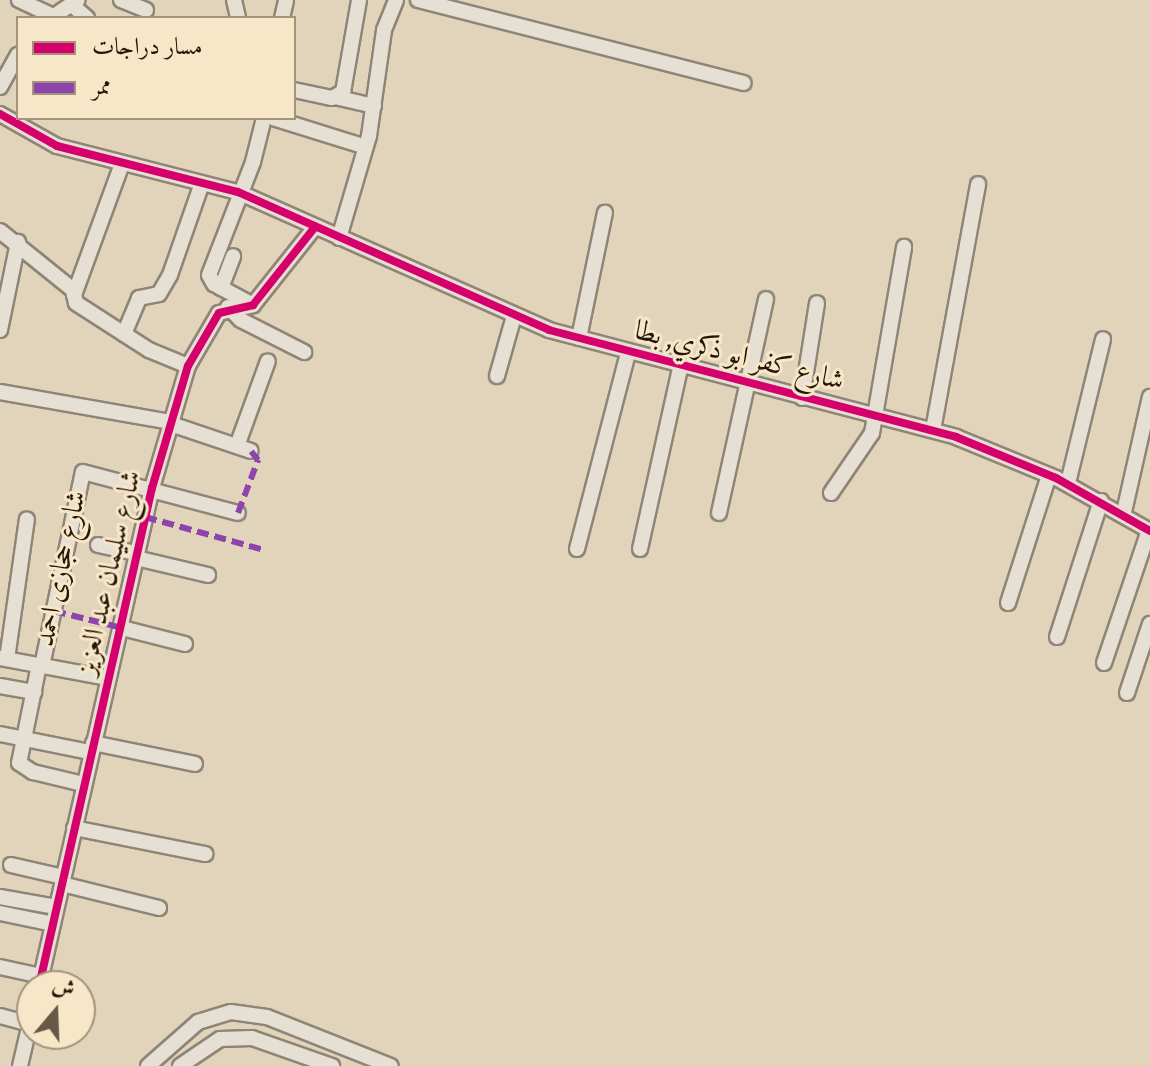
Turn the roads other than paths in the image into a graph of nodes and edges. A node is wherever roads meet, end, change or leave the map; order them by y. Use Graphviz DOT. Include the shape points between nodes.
graph roads {
  1 [pos="19,0"];
  2 [pos="121,0"];
  3 [pos="359,0"];
  4 [pos="396,0"];
  5 [pos="418,0"];
  6 [pos="75,3"];
  7 [pos="146,10"];
  8 [pos="50,16"];
  9 [pos="54,16"];
  10 [pos="16,58"];
  11 [pos="1,80"];
  12 [pos="744,83"];
  13 [pos="296,90"];
  14 [pos="335,97"];
  15 [pos="374,106"];
  16 [pos="0,114"];
  17 [pos="264,120"];
  18 [pos="279,120"];
  19 [pos="366,147"];
  20 [pos="122,164"];
  21 [pos="202,183"];
  22 [pos="978,184"];
  23 [pos="238,192"];
  24 [pos="605,213"];
  25 [pos="315,227"];
  26 [pos="0,231"];
  27 [pos="339,238"];
  28 [pos="18,242"];
  29 [pos="904,247"];
  30 [pos="233,256"];
  31 [pos="221,288"];
  32 [pos="74,295"];
  33 [pos="3,296"];
  34 [pos="766,299"];
  35 [pos="817,303"];
  36 [pos="253,305"];
  37 [pos="228,307"];
  38 [pos="514,316"];
  39 [pos="0,330"];
  40 [pos="124,334"];
  41 [pos="579,338"];
  42 [pos="1103,339"];
  43 [pos="304,352"];
  44 [pos="628,353"];
  45 [pos="268,361"];
  46 [pos="188,366"];
  47 [pos="680,368"];
  48 [pos="497,376"];
  49 [pos="749,385"];
  50 [pos="0,392"];
  51 [pos="1150,397"];
  52 [pos="802,398"];
  53 [pos="877,414"];
  54 [pos="171,423"];
  55 [pos="933,430"];
  56 [pos="1049,475"];
  57 [pos="1068,483"];
  58 [pos="152,488"];
  59 [pos="831,493"];
  60 [pos="1101,501"];
  61 [pos="1124,512"];
  62 [pos="238,513"];
  63 [pos="719,513"];
  64 [pos="27,519"];
  65 [pos="1149,530"];
  66 [pos="98,545"];
  67 [pos="577,549"];
  68 [pos="640,549"];
  69 [pos="136,556"];
  70 [pos="208,575"];
  71 [pos="1008,603"];
  72 [pos="1150,624"];
  73 [pos="122,628"];
  74 [pos="1057,637"];
  75 [pos="185,644"];
  76 [pos="3,658"];
  77 [pos="1104,663"];
  78 [pos="40,666"];
  79 [pos="108,678"];
  80 [pos="0,686"];
  81 [pos="34,692"];
  82 [pos="1127,693"];
  83 [pos="0,734"];
  84 [pos="25,739"];
  85 [pos="92,747"];
  86 [pos="195,764"];
  87 [pos="83,784"];
  88 [pos="74,828"];
  89 [pos="205,854"];
  90 [pos="11,865"];
  91 [pos="62,880"];
  92 [pos="0,897"];
  93 [pos="56,907"];
  94 [pos="159,908"];
  95 [pos="0,913"];
  96 [pos="53,924"];
  97 [pos="43,970"];
  98 [pos="148,1066"];
  99 [pos="180,1066"];
  100 [pos="332,1066"];
  101 [pos="391,1066"];
  1 -- 8 [label="street"];
  2 -- 7 [label="street"];
  3 -- 14 [label="street" via="343,92"];
  4 -- 15 [label="street" via="384,30"];
  5 -- 12 [label="street"];
  6 -- 9 [label="street"];
  10 -- 11 [label="street"];
  13 -- 14 [label="street"];
  14 -- 15 [label="street"];
  15 -- 19 [label="street"];
  16 -- 20 [label="street, شارع كفر ابو ذكري, بطا" via="57,146"];
  17 -- 23 [label="street" via="253,162"];
  18 -- 19 [label="street"];
  19 -- 27 [label="street"];
  20 -- 21 [label="street, شارع كفر ابو ذكري, بطا"];
  20 -- 32 [label="street"];
  21 -- 23 [label="street, شارع كفر ابو ذكري, بطا"];
  21 -- 40 [label="street" via="170,275 159,294 139,298"];
  22 -- 55 [label="street"];
  23 -- 25 [label="street, شارع كفر ابو ذكري, بطا"];
  23 -- 31 [label="street" via="209,275"];
  24 -- 41 [label="street"];
  25 -- 27 [label="street, شارع كفر ابو ذكري, بطا"];
  25 -- 36 [label="street"];
  26 -- 28 [label="street"];
  27 -- 38 [label="street, شارع كفر ابو ذكري, بطا"];
  28 -- 32 [label="street"];
  28 -- 33 [label="street"];
  29 -- 53 [label="street"];
  30 -- 31 [label="street"];
  31 -- 36 [label="street"];
  32 -- 40 [label="street" via="76,303"];
  33 -- 39 [label="street"];
  34 -- 49 [label="street"];
  35 -- 52 [label="street"];
  36 -- 37 [label="street"];
  37 -- 43 [label="street" via="241,320"];
  37 -- 46 [label="street, شارع سليمان عبد العزيز" via="214,319"];
  38 -- 41 [label="street, شارع كفر ابو ذكري, بطا"];
  38 -- 48 [label="street"];
  40 -- 46 [label="street"];
  41 -- 44 [label="street, شارع كفر ابو ذكري, بطا"];
  42 -- 57 [label="street"];
  44 -- 47 [label="street, شارع كفر ابو ذكري, بطا"];
  44 -- 67 [label="street"];
  45 -- 54 [label="street" via="244,448"];
  46 -- 54 [label="street, شارع سليمان عبد العزيز"];
  47 -- 49 [label="street, شارع كفر ابو ذكري, بطا"];
  47 -- 68 [label="street"];
  49 -- 52 [label="street, شارع كفر ابو ذكري, بطا"];
  49 -- 63 [label="street"];
  50 -- 54 [label="street"];
  51 -- 61 [label="street"];
  52 -- 53 [label="street, شارع كفر ابو ذكري, بطا"];
  53 -- 55 [label="street, شارع كفر ابو ذكري, بطا"];
  53 -- 59 [label="street" via="867,444"];
  54 -- 58 [label="street, شارع سليمان عبد العزيز"];
  55 -- 56 [label="street, شارع كفر ابو ذكري, بطا"];
  56 -- 57 [label="street, شارع كفر ابو ذكري, بطا"];
  56 -- 71 [label="street"];
  57 -- 60 [label="street, شارع كفر ابو ذكري, بطا"];
  58 -- 62 [label="street"];
  58 -- 69 [label="street, شارع سليمان عبد العزيز"];
  58 -- 78 [label="street, شارع حجازى احمد" via="83,472"];
  60 -- 61 [label="street, شارع كفر ابو ذكري, بطا"];
  60 -- 74 [label="street"];
  61 -- 65 [label="street, شارع كفر ابو ذكري, بطا"];
  64 -- 76 [label="street"];
  65 -- 77 [label="street"];
  66 -- 69 [label="street"];
  69 -- 70 [label="street"];
  69 -- 73 [label="street, شارع سليمان عبد العزيز"];
  72 -- 82 [label="street"];
  73 -- 75 [label="street"];
  73 -- 79 [label="street, شارع سليمان عبد العزيز"];
  76 -- 78 [label="street"];
  78 -- 79 [label="street"];
  78 -- 81 [label="street, شارع حجازى احمد"];
  79 -- 85 [label="street, شارع سليمان عبد العزيز"];
  80 -- 81 [label="street"];
  81 -- 84 [label="street, شارع حجازى احمد"];
  83 -- 84 [label="street"];
  84 -- 85 [label="street"];
  84 -- 87 [label="street" via="21,766"];
  85 -- 86 [label="street"];
  85 -- 87 [label="street, شارع سليمان عبد العزيز"];
  87 -- 88 [label="street, شارع سليمان عبد العزيز"];
  88 -- 89 [label="street"];
  88 -- 91 [label="street, شارع سليمان عبد العزيز"];
  90 -- 91 [label="street"];
  91 -- 93 [label="street, شارع سليمان عبد العزيز"];
  91 -- 94 [label="street"];
  92 -- 93 [label="street"];
  93 -- 96 [label="street, شارع سليمان عبد العزيز"];
  95 -- 96 [label="street"];
  96 -- 97 [label="street, شارع سليمان عبد العزيز"];
  98 -- 101 [label="street" via="198,1022 231,1012 267,1017"];
  99 -- 100 [label="street" via="220,1039 252,1038"];
}
